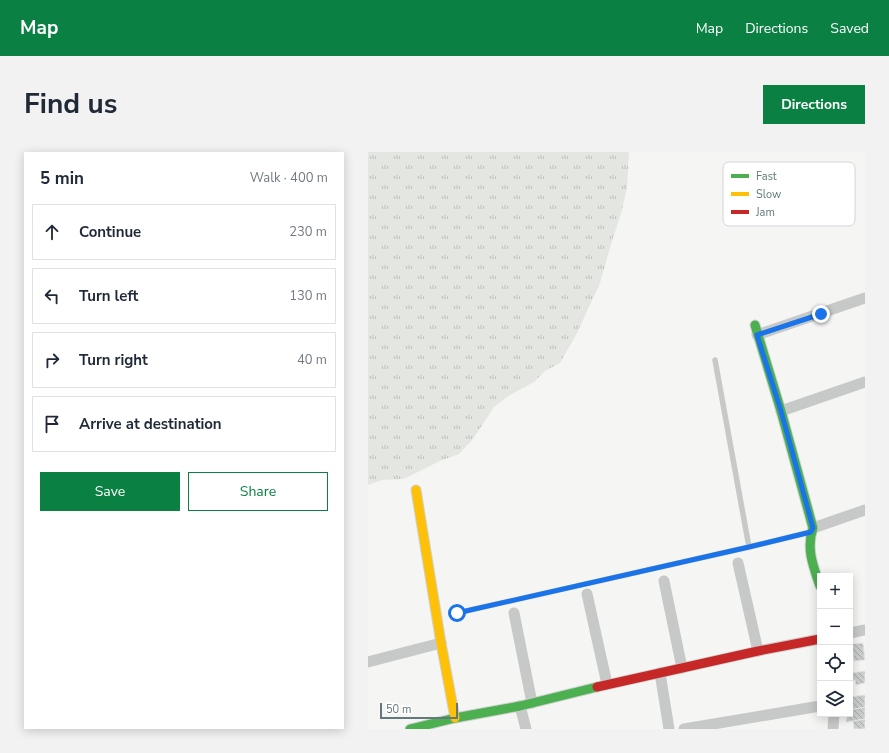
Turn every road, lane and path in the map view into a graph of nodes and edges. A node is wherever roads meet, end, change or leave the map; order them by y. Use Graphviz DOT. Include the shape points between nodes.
graph roads {
  1 [pos="865,298"];
  2 [pos="756,330"];
  3 [pos="715,360"];
  4 [pos="865,382"];
  5 [pos="781,411"];
  6 [pos="416,490"];
  7 [pos="865,510"];
  8 [pos="812,530"];
  9 [pos="749,547"];
  10 [pos="738,563"];
  11 [pos="817,576"];
  12 [pos="664,581"];
  13 [pos="587,594"];
  14 [pos="457,613"];
  15 [pos="514,613"];
  16 [pos="865,630"];
  17 [pos="853,632"];
  18 [pos="817,640"];
  19 [pos="441,643"];
  20 [pos="758,651"];
  21 [pos="368,662"];
  22 [pos="682,668"];
  23 [pos="660,674"];
  24 [pos="607,684"];
  25 [pos="532,703"];
  26 [pos="520,706"];
  27 [pos="817,707"];
  28 [pos="834,717"];
  29 [pos="451,722"];
  30 [pos="410,729"];
  31 [pos="526,729"];
  32 [pos="669,729"];
  33 [pos="684,729"];
  34 [pos="833,729"];
  1 -- 2 [label="street"];
  2 -- 5 [label="street"];
  3 -- 9 [label="lane"];
  4 -- 5 [label="street"];
  5 -- 8 [label="street"];
  6 -- 19 [label="street"];
  7 -- 8 [label="street"];
  8 -- 9 [label="lane"];
  8 -- 11 [label="street" via="809,544"];
  9 -- 14 [label="lane"];
  10 -- 20 [label="street"];
  12 -- 22 [label="street"];
  13 -- 24 [label="street"];
  15 -- 25 [label="street"];
  16 -- 17 [label="street"];
  18 -- 20 [label="street"];
  19 -- 21 [label="street"];
  19 -- 29 [label="street"];
  20 -- 22 [label="street"];
  22 -- 23 [label="street"];
  23 -- 24 [label="street"];
  23 -- 32 [label="street"];
  24 -- 25 [label="street"];
  25 -- 26 [label="street"];
  26 -- 29 [label="street"];
  26 -- 31 [label="street"];
  27 -- 33 [label="street"];
  28 -- 34 [label="street"];
  29 -- 30 [label="street"];
}
